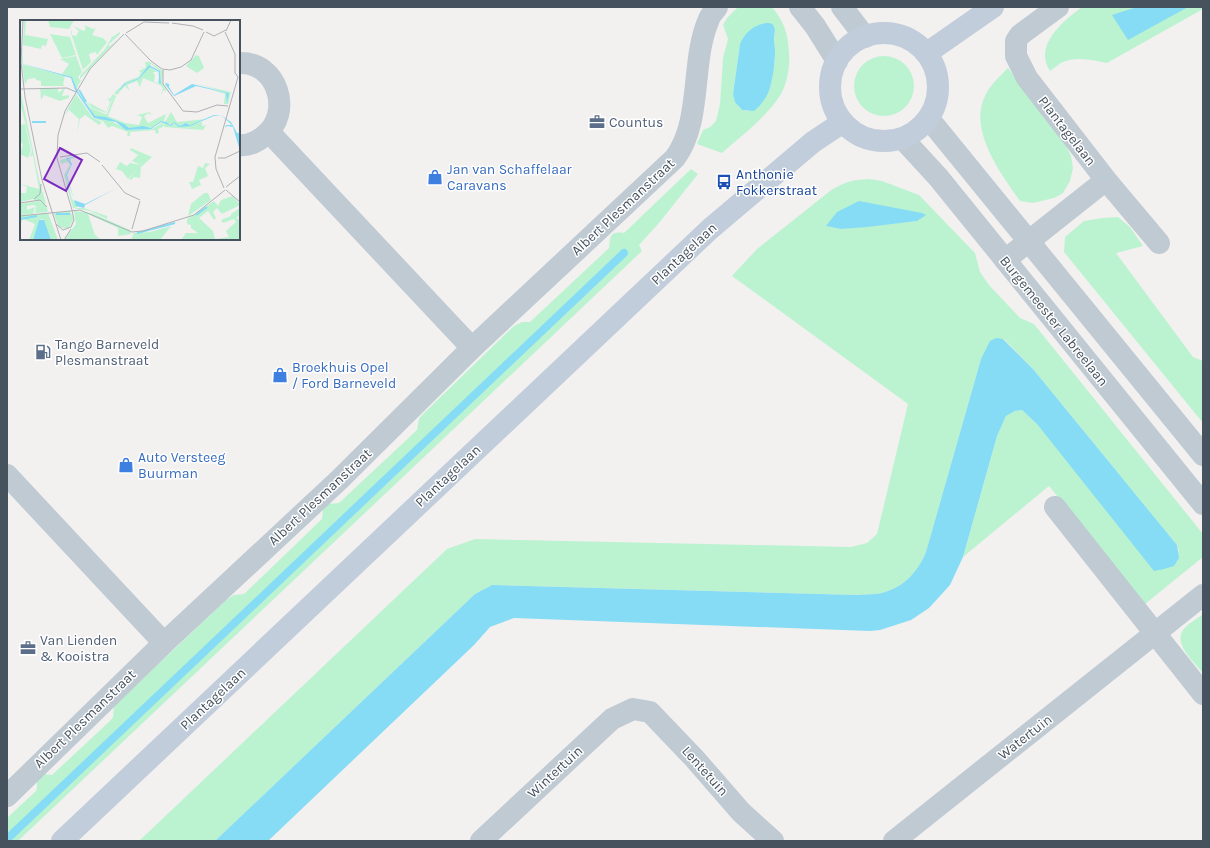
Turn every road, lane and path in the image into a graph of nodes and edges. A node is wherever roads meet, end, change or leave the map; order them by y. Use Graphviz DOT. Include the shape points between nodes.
graph roads {
  1 [pos="718,7"];
  2 [pos="800,7"];
  3 [pos="842,7"];
  4 [pos="993,7"];
  5 [pos="1058,7"];
  6 [pos="865,37"];
  7 [pos="927,53"];
  8 [pos="837,62"];
  9 [pos="240,63"];
  10 [pos="929,119"];
  11 [pos="843,122"];
  12 [pos="269,132"];
  13 [pos="903,139"];
  14 [pos="240,145"];
  15 [pos="1106,180"];
  16 [pos="1029,240"];
  17 [pos="1159,243"];
  18 [pos="1005,260"];
  19 [pos="472,348"];
  20 [pos="1203,455"];
  21 [pos="7,474"];
  22 [pos="1203,504"];
  23 [pos="1055,507"];
  24 [pos="1203,595"];
  25 [pos="1156,633"];
  26 [pos="164,642"];
  27 [pos="1203,694"];
  28 [pos="633,709"];
  29 [pos="7,796"];
  30 [pos="62,841"];
  31 [pos="481,841"];
  32 [pos="773,841"];
  33 [pos="894,841"];
  1 -- 19 [label="street, Albert Plesmanstraat" via="709,18 702,40 688,132 675,158"];
  2 -- 8 [label="street" via="816,26"];
  3 -- 6 [label="street"];
  4 -- 7 [label="main road"];
  5 -- 15 [label="street, Plantagelaan" via="1020,35 1016,41 1016,56 1027,78"];
  6 -- 7 [label="main road" via="882,33 899,35 914,42"];
  6 -- 8 [label="main road" via="854,42"];
  7 -- 10 [label="main road" via="934,65 939,93"];
  8 -- 11 [label="main road" via="830,86 836,111"];
  9 -- 12 [label="street" via="255,66 275,83 280,96 280,109 277,121"];
  10 -- 13 [label="main road" via="917,131"];
  10 -- 16 [label="street"];
  11 -- 13 [label="main road" via="855,133 870,140 887,142"];
  11 -- 30 [label="main road, Plantagelaan" via="812,142 710,229"];
  12 -- 14 [label="street" via="258,141"];
  12 -- 19 [label="street"];
  13 -- 18 [label="street, Burgemeester Labreelaan" via="938,177"];
  15 -- 16 [label="street"];
  15 -- 17 [label="street, Plantagelaan"];
  16 -- 18 [label="street"];
  16 -- 20 [label="street"];
  18 -- 22 [label="street, Burgemeester Labreelaan"];
  19 -- 26 [label="street, Albert Plesmanstraat" via="339,480"];
  21 -- 26 [label="street"];
  23 -- 25 [label="street"];
  24 -- 25 [label="street, Watertuin"];
  25 -- 27 [label="street"];
  25 -- 33 [label="street, Watertuin"];
  26 -- 29 [label="street, Albert Plesmanstraat"];
  28 -- 31 [label="street, Wintertuin" via="612,719"];
  28 -- 32 [label="street, Lentetuin" via="650,712 741,812"];
}
